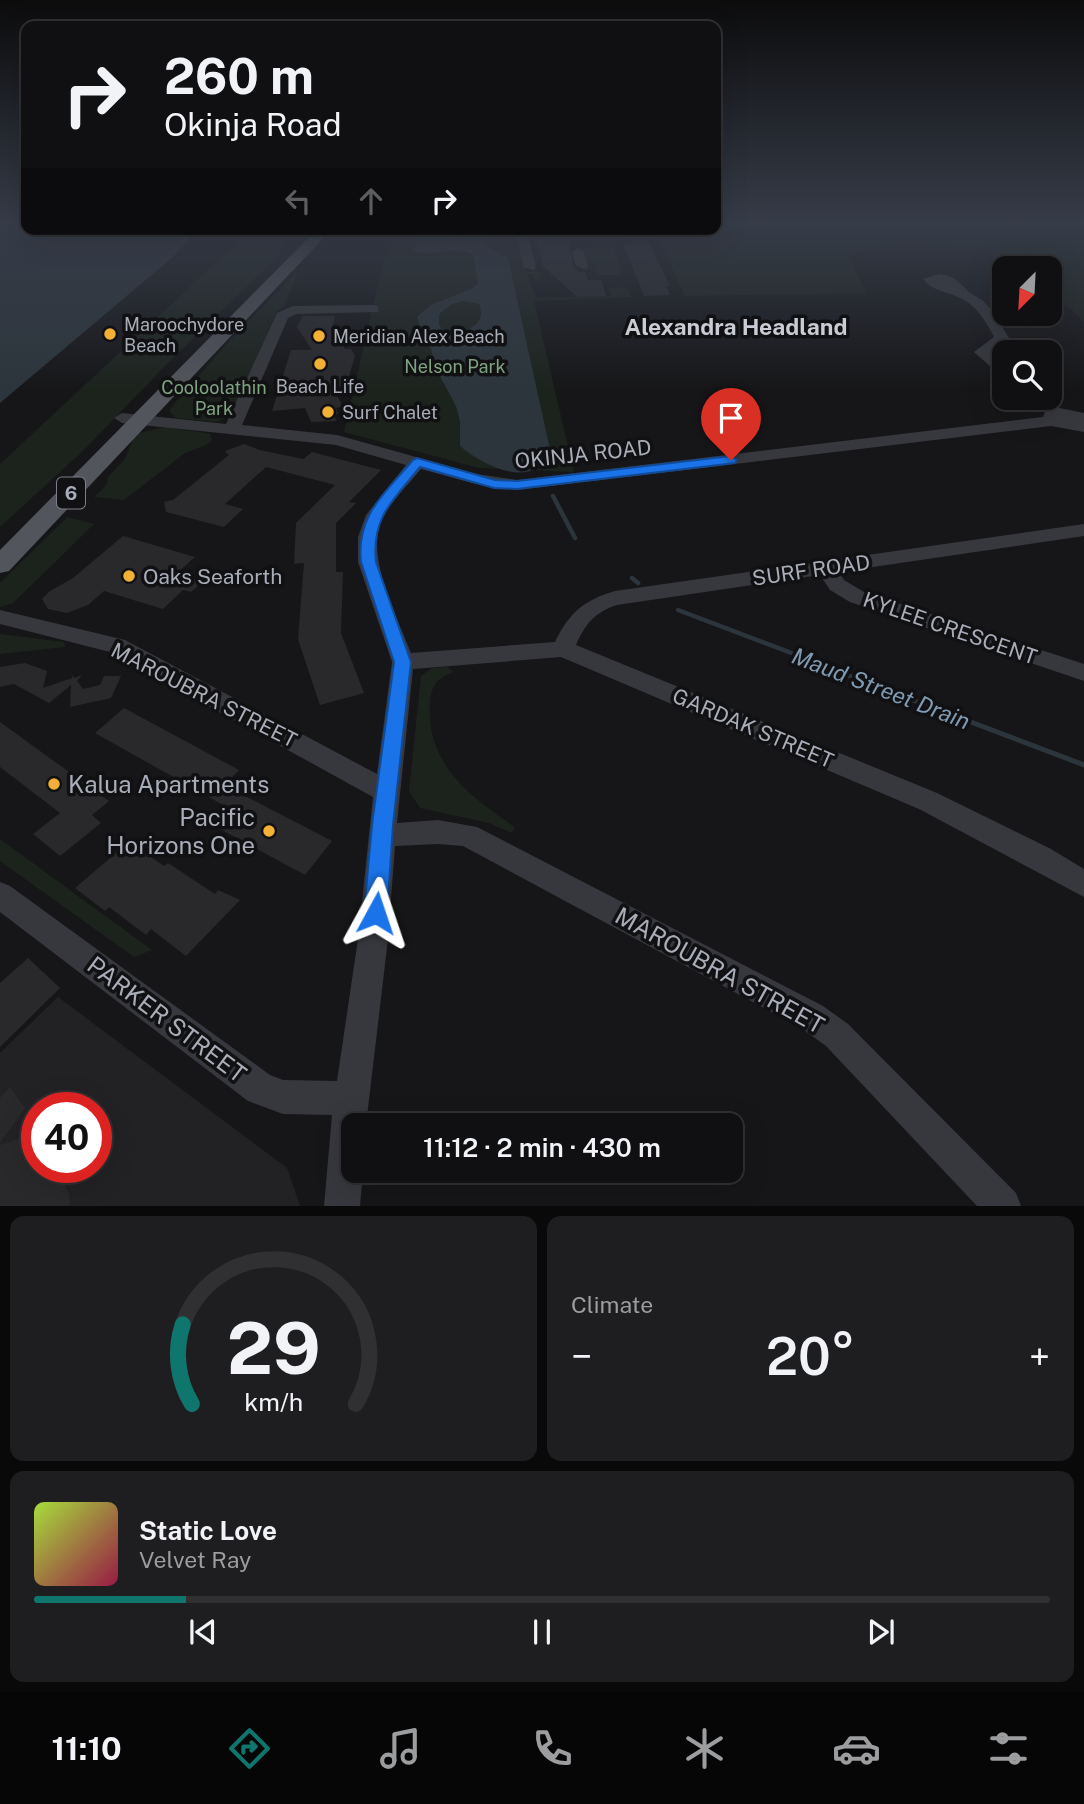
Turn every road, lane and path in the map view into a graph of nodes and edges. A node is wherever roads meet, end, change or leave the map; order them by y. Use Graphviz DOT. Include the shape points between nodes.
graph roads {
  1 [pos="264,278"];
  2 [pos="275,278"];
  3 [pos="963,295"];
  4 [pos="373,309"];
  5 [pos="999,340"];
  6 [pos="992,345"];
  7 [pos="992,361"];
  8 [pos="1048,410"];
  9 [pos="1054,417"];
  10 [pos="132,420"];
  11 [pos="1084,425"];
  12 [pos="232,429"];
  13 [pos="417,462"];
  14 [pos="1084,530"];
  15 [pos="0,539"];
  16 [pos="0,565"];
  17 [pos="826,568"];
  18 [pos="4,621"];
  19 [pos="563,649"];
  20 [pos="403,662"];
  21 [pos="1084,673"];
  22 [pos="387,792"];
  23 [pos="382,835"];
  24 [pos="1084,884"];
  25 [pos="0,895"];
  26 [pos="351,1098"];
  27 [pos="342,1206"];
  28 [pos="1003,1206"];
  1 -- 10 [label="main road, 6"];
  2 -- 10 [label="main road, 6"];
  3 -- 5 [label="street" via="983,307 1002,338"];
  4 -- 12 [label="street" via="293,310 282,316"];
  6 -- 7 [label="street" via="981,352"];
  8 -- 9 [label="street"];
  9 -- 11 [label="street"];
  9 -- 13 [label="street, OKINJA ROAD" via="539,484 494,484"];
  10 -- 12 [label="street, OKINJA ROAD"];
  10 -- 15 [label="main road, 6"];
  10 -- 16 [label="main road, 6"];
  12 -- 13 [label="street, OKINJA ROAD" via="337,440"];
  13 -- 20 [label="street" via="375,515 366,544"];
  14 -- 17 [label="street, SURF ROAD"];
  17 -- 19 [label="street, SURF ROAD" via="591,605 574,624"];
  17 -- 21 [label="street, KYLEE CRESCENT" via="837,584 857,597"];
  18 -- 22 [label="street, MAROUBRA STREET" via="117,646"];
  19 -- 20 [label="street, GARDAK STREET"];
  19 -- 24 [label="street, GARDAK STREET" via="928,801"];
  20 -- 22 [label="street"];
  22 -- 23 [label="street"];
  23 -- 26 [label="street"];
  23 -- 28 [label="street, MAROUBRA STREET" via="467,835 812,1017 837,1035"];
  25 -- 26 [label="street, PARKER STREET" via="260,1089 283,1097"];
  26 -- 27 [label="street"];
}
